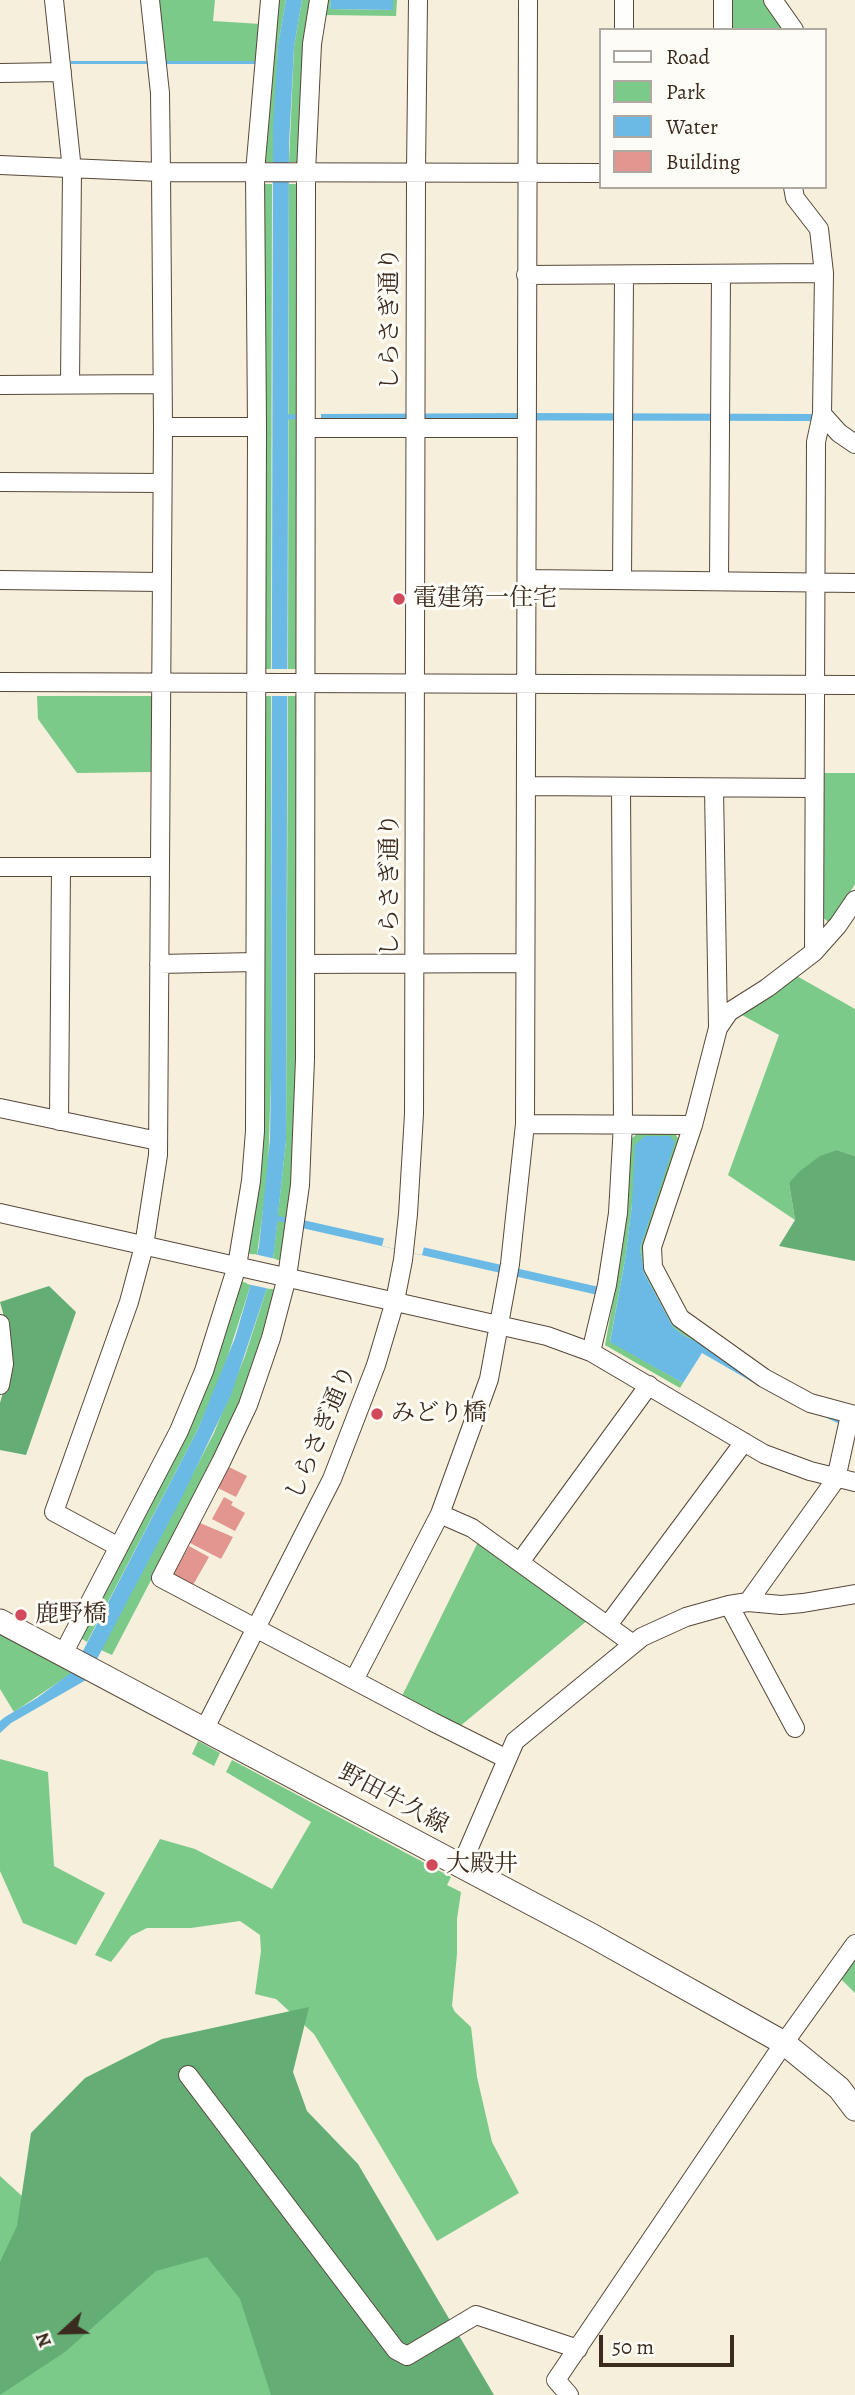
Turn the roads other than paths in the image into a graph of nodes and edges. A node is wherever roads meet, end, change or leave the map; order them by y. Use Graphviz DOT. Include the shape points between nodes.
graph roads {
  1 [pos="54,0"];
  2 [pos="150,0"];
  3 [pos="270,0"];
  4 [pos="319,0"];
  5 [pos="418,0"];
  6 [pos="528,0"];
  7 [pos="624,0"];
  8 [pos="723,0"];
  9 [pos="773,0"];
  10 [pos="624,28"];
  11 [pos="723,28"];
  12 [pos="793,28"];
  13 [pos="62,72"];
  14 [pos="0,73"];
  15 [pos="0,165"];
  16 [pos="72,170"];
  17 [pos="161,172"];
  18 [pos="255,172"];
  19 [pos="306,172"];
  20 [pos="416,172"];
  21 [pos="527,172"];
  22 [pos="600,173"];
  23 [pos="793,189"];
  24 [pos="824,273"];
  25 [pos="721,274"];
  26 [pos="526,275"];
  27 [pos="624,275"];
  28 [pos="70,383"];
  29 [pos="162,384"];
  30 [pos="0,385"];
  31 [pos="822,414"];
  32 [pos="163,427"];
  33 [pos="257,427"];
  34 [pos="306,428"];
  35 [pos="416,428"];
  36 [pos="526,428"];
  37 [pos="855,444"];
  38 [pos="0,482"];
  39 [pos="162,483"];
  40 [pos="0,579"];
  41 [pos="528,579"];
  42 [pos="622,580"];
  43 [pos="719,580"];
  44 [pos="814,581"];
  45 [pos="161,582"];
  46 [pos="855,583"];
  47 [pos="0,682"];
  48 [pos="160,682"];
  49 [pos="306,682"];
  50 [pos="254,683"];
  51 [pos="416,683"];
  52 [pos="526,683"];
  53 [pos="814,684"];
  54 [pos="855,684"];
  55 [pos="526,786"];
  56 [pos="621,787"];
  57 [pos="714,788"];
  58 [pos="814,788"];
  59 [pos="0,867"];
  60 [pos="61,867"];
  61 [pos="159,867"];
  62 [pos="855,900"];
  63 [pos="814,953"];
  64 [pos="255,962"];
  65 [pos="525,963"];
  66 [pos="159,964"];
  67 [pos="305,964"];
  68 [pos="415,964"];
  69 [pos="718,1028"];
  70 [pos="0,1108"];
  71 [pos="59,1121"];
  72 [pos="525,1124"];
  73 [pos="623,1124"];
  74 [pos="693,1125"];
  75 [pos="158,1141"];
  76 [pos="0,1213"];
  77 [pos="144,1246"];
  78 [pos="240,1267"];
  79 [pos="284,1276"];
  80 [pos="395,1301"];
  81 [pos="0,1324"];
  82 [pos="500,1324"];
  83 [pos="592,1352"];
  84 [pos="0,1385"];
  85 [pos="649,1385"];
  86 [pos="853,1415"];
  87 [pos="744,1442"];
  88 [pos="836,1479"];
  89 [pos="855,1482"];
  90 [pos="440,1514"];
  91 [pos="117,1546"];
  92 [pos="520,1562"];
  93 [pos="855,1594"];
  94 [pos="748,1602"];
  95 [pos="729,1605"];
  96 [pos="0,1621"];
  97 [pos="608,1625"];
  98 [pos="257,1628"];
  99 [pos="633,1644"];
  100 [pos="77,1661"];
  101 [pos="354,1680"];
  102 [pos="205,1728"];
  103 [pos="795,1728"];
  104 [pos="507,1759"];
  105 [pos="461,1866"];
  106 [pos="855,1944"];
  107 [pos="784,2043"];
  108 [pos="188,2075"];
  109 [pos="855,2109"];
  110 [pos="578,2349"];
  111 [pos="569,2395"];
  1 -- 13 [label="street"];
  2 -- 17 [label="street" via="160,93"];
  3 -- 18 [label="street"];
  4 -- 19 [label="street" via="312,44"];
  5 -- 20 [label="street, しらさぎ通り"];
  6 -- 21 [label="street"];
  7 -- 10 [label="street"];
  8 -- 11 [label="street"];
  9 -- 12 [label="street"];
  13 -- 14 [label="street"];
  13 -- 16 [label="street"];
  15 -- 16 [label="street"];
  16 -- 17 [label="street"];
  16 -- 28 [label="street"];
  17 -- 18 [label="street"];
  17 -- 29 [label="street"];
  18 -- 19 [label="street"];
  18 -- 33 [label="street"];
  19 -- 20 [label="street"];
  19 -- 34 [label="street"];
  20 -- 21 [label="street"];
  20 -- 35 [label="street, しらさぎ通り"];
  21 -- 22 [label="street"];
  21 -- 26 [label="street"];
  23 -- 24 [label="street" via="819,229"];
  24 -- 25 [label="street"];
  24 -- 31 [label="street"];
  25 -- 27 [label="street"];
  25 -- 43 [label="street"];
  26 -- 27 [label="street"];
  26 -- 36 [label="street"];
  27 -- 42 [label="street"];
  28 -- 29 [label="street"];
  28 -- 30 [label="street"];
  29 -- 32 [label="street"];
  31 -- 37 [label="street"];
  31 -- 44 [label="street" via="816,442"];
  32 -- 33 [label="street"];
  32 -- 39 [label="street"];
  33 -- 50 [label="street"];
  34 -- 35 [label="street"];
  34 -- 49 [label="street"];
  35 -- 36 [label="street"];
  35 -- 51 [label="street, しらさぎ通り"];
  36 -- 41 [label="street"];
  38 -- 39 [label="street"];
  39 -- 45 [label="street"];
  40 -- 45 [label="street"];
  41 -- 42 [label="street"];
  41 -- 52 [label="street"];
  42 -- 43 [label="street"];
  43 -- 44 [label="street"];
  44 -- 46 [label="street"];
  44 -- 53 [label="street"];
  45 -- 48 [label="street"];
  47 -- 48 [label="street"];
  48 -- 50 [label="street"];
  48 -- 61 [label="street"];
  49 -- 50 [label="street"];
  49 -- 51 [label="street"];
  49 -- 67 [label="street"];
  50 -- 64 [label="street"];
  51 -- 52 [label="street"];
  51 -- 68 [label="street, しらさぎ通り"];
  52 -- 53 [label="street"];
  52 -- 55 [label="street"];
  53 -- 54 [label="street"];
  53 -- 58 [label="street"];
  55 -- 56 [label="street"];
  55 -- 65 [label="street"];
  56 -- 57 [label="street"];
  56 -- 73 [label="street"];
  57 -- 58 [label="street"];
  57 -- 69 [label="street"];
  58 -- 63 [label="street"];
  59 -- 60 [label="street"];
  60 -- 61 [label="street"];
  60 -- 71 [label="street"];
  61 -- 66 [label="street"];
  62 -- 63 [label="street"];
  63 -- 69 [label="street" via="729,1012"];
  64 -- 66 [label="street"];
  64 -- 78 [label="street" via="255,1131"];
  65 -- 68 [label="street"];
  65 -- 72 [label="street"];
  66 -- 75 [label="street"];
  67 -- 68 [label="street"];
  67 -- 79 [label="street" via="300,1185"];
  68 -- 80 [label="street, しらさぎ通り" via="412,1163"];
  69 -- 74 [label="street"];
  70 -- 71 [label="street"];
  71 -- 75 [label="street"];
  72 -- 73 [label="street"];
  72 -- 82 [label="street"];
  73 -- 74 [label="street"];
  73 -- 83 [label="street" via="618,1213"];
  74 -- 86 [label="street" via="652,1247 653,1267 666,1295 680,1318 764,1378 810,1403"];
  75 -- 77 [label="street"];
  76 -- 77 [label="street"];
  77 -- 78 [label="street"];
  77 -- 91 [label="street" via="129,1302 54,1513"];
  78 -- 79 [label="street"];
  78 -- 91 [label="street" via="192,1400"];
  79 -- 80 [label="street"];
  79 -- 98 [label="street" via="271,1338 248,1405 161,1578"];
  80 -- 82 [label="street"];
  80 -- 98 [label="street, しらさぎ通り" via="332,1479"];
  81 -- 84 [label="street" via="4,1364"];
  82 -- 83 [label="street"];
  82 -- 90 [label="street" via="489,1379"];
  83 -- 85 [label="street"];
  85 -- 87 [label="street"];
  85 -- 92 [label="street"];
  86 -- 88 [label="street"];
  87 -- 88 [label="street" via="786,1463"];
  87 -- 97 [label="street"];
  88 -- 89 [label="street"];
  88 -- 94 [label="street"];
  90 -- 92 [label="street" via="472,1528"];
  90 -- 101 [label="street"];
  91 -- 100 [label="street"];
  92 -- 97 [label="street"];
  93 -- 94 [label="street" via="781,1605"];
  94 -- 95 [label="street"];
  95 -- 99 [label="street" via="686,1617"];
  95 -- 103 [label="street"];
  96 -- 100 [label="main road, 野田牛久線"];
  97 -- 99 [label="street"];
  98 -- 101 [label="street"];
  98 -- 102 [label="street, しらさぎ通り"];
  99 -- 104 [label="street" via="514,1741"];
  100 -- 102 [label="main road, 野田牛久線"];
  101 -- 104 [label="street"];
  102 -- 105 [label="main road, 野田牛久線"];
  104 -- 105 [label="street"];
  105 -- 107 [label="main road, 野田牛久線"];
  106 -- 107 [label="street"];
  107 -- 109 [label="main road, 野田牛久線" via="839,2088"];
  107 -- 110 [label="street"];
  108 -- 110 [label="street" via="397,2350 407,2356 476,2315"];
  110 -- 111 [label="street" via="556,2380"];
}
